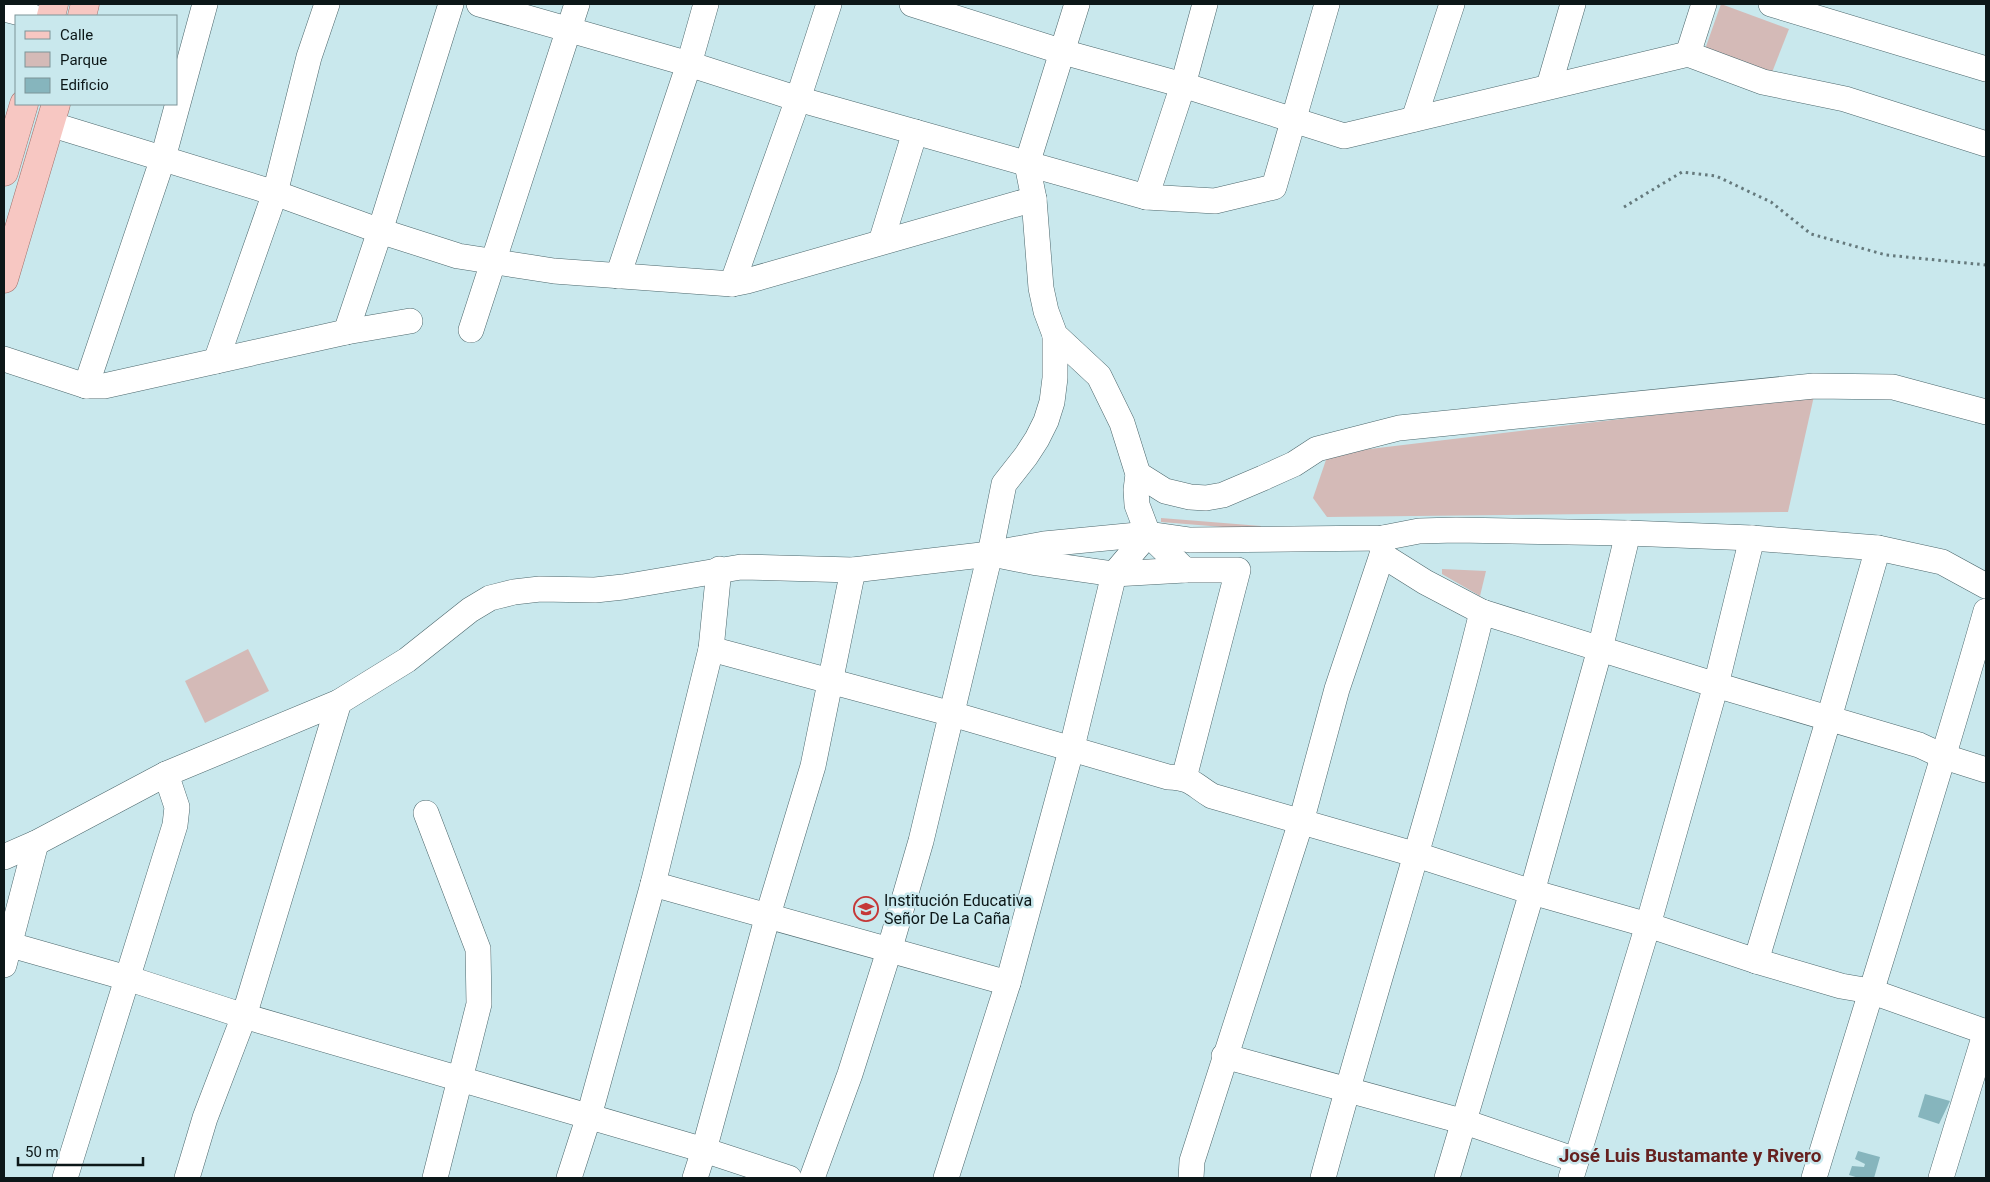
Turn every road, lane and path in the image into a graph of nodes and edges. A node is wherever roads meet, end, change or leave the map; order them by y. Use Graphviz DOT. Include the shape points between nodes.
graph roads {
  1 [pos="205,4"];
  2 [pos="327,4"];
  3 [pos="451,4"];
  4 [pos="479,4"];
  5 [pos="577,4"];
  6 [pos="706,4"];
  7 [pos="829,4"];
  8 [pos="912,4"];
  9 [pos="1077,4"];
  10 [pos="1205,4"];
  11 [pos="1327,4"];
  12 [pos="1452,4"];
  13 [pos="1573,4"];
  14 [pos="1704,4"];
  15 [pos="1771,4"];
  16 [pos="4,8"];
  17 [pos="1799,8"];
  18 [pos="955,10"];
  19 [pos="28,15"];
  20 [pos="569,30"];
  21 [pos="1063,52"];
  22 [pos="1688,54"];
  23 [pos="689,64"];
  24 [pos="1986,69"];
  25 [pos="1183,84"];
  26 [pos="1549,86"];
  27 [pos="798,99"];
  28 [pos="178,103"];
  29 [pos="24,105"];
  30 [pos="177,105"];
  31 [pos="53,114"];
  32 [pos="1414,119"];
  33 [pos="1293,120"];
  34 [pos="915,132"];
  35 [pos="1986,144"];
  36 [pos="6,155"];
  37 [pos="41,156"];
  38 [pos="163,158"];
  39 [pos="1027,164"];
  40 [pos="276,193"];
  41 [pos="1146,197"];
  42 [pos="1034,199"];
  43 [pos="1624,207"];
  44 [pos="380,231"];
  45 [pos="881,242"];
  46 [pos="492,261"];
  47 [pos="1986,265"];
  48 [pos="618,276"];
  49 [pos="4,278"];
  50 [pos="732,284"];
  51 [pos="410,321"];
  52 [pos="471,330"];
  53 [pos="346,332"];
  54 [pos="1055,335"];
  55 [pos="4,359"];
  56 [pos="216,361"];
  57 [pos="86,386"];
  58 [pos="1986,412"];
  59 [pos="1138,474"];
  60 [pos="1628,533"];
  61 [pos="1148,534"];
  62 [pos="1752,538"];
  63 [pos="1382,546"];
  64 [pos="1878,548"];
  65 [pos="990,554"];
  66 [pos="719,570"];
  67 [pos="853,570"];
  68 [pos="1185,570"];
  69 [pos="1114,574"];
  70 [pos="1986,586"];
  71 [pos="1986,611"];
  72 [pos="1482,612"];
  73 [pos="712,649"];
  74 [pos="1600,649"];
  75 [pos="830,680"];
  76 [pos="1716,685"];
  77 [pos="339,702"];
  78 [pos="952,714"];
  79 [pos="1830,718"];
  80 [pos="1072,747"];
  81 [pos="1945,758"];
  82 [pos="1986,770"];
  83 [pos="166,774"];
  84 [pos="1184,778"];
  85 [pos="426,813"];
  86 [pos="1301,822"];
  87 [pos="36,843"];
  88 [pos="1417,856"];
  89 [pos="4,857"];
  90 [pos="652,884"];
  91 [pos="1532,892"];
  92 [pos="768,915"];
  93 [pos="1648,925"];
  94 [pos="6,951"];
  95 [pos="890,951"];
  96 [pos="1756,961"];
  97 [pos="127,978"];
  98 [pos="1008,983"];
  99 [pos="1870,991"];
  100 [pos="244,1016"];
  101 [pos="1986,1031"];
  102 [pos="1224,1056"];
  103 [pos="461,1079"];
  104 [pos="1346,1091"];
  105 [pos="589,1116"];
  106 [pos="1465,1122"];
  107 [pos="704,1150"];
  108 [pos="1573,1169"];
  109 [pos="65,1178"];
  110 [pos="187,1178"];
  111 [pos="435,1178"];
  112 [pos="569,1178"];
  113 [pos="695,1178"];
  114 [pos="789,1178"];
  115 [pos="812,1178"];
  116 [pos="946,1178"];
  117 [pos="1191,1178"];
  118 [pos="1323,1178"];
  119 [pos="1447,1178"];
  120 [pos="1814,1178"];
  121 [pos="1941,1178"];
  1 -- 28 [label="street"];
  2 -- 40 [label="street" via="309,57"];
  3 -- 44 [label="street"];
  4 -- 20 [label="street"];
  5 -- 20 [label="street"];
  6 -- 23 [label="street"];
  7 -- 27 [label="street"];
  8 -- 18 [label="street"];
  9 -- 21 [label="street"];
  10 -- 25 [label="street"];
  11 -- 33 [label="street"];
  12 -- 32 [label="street"];
  13 -- 26 [label="street"];
  14 -- 22 [label="street"];
  15 -- 17 [label="street"];
  16 -- 19 [label="street"];
  17 -- 24 [label="street"];
  18 -- 21 [label="street"];
  20 -- 23 [label="street"];
  20 -- 46 [label="street"];
  21 -- 25 [label="street"];
  21 -- 39 [label="street"];
  22 -- 26 [label="street"];
  22 -- 35 [label="street" via="1763,82 1845,99"];
  23 -- 27 [label="street"];
  23 -- 48 [label="street"];
  25 -- 33 [label="street"];
  25 -- 41 [label="street"];
  26 -- 32 [label="street"];
  27 -- 34 [label="street"];
  27 -- 50 [label="street"];
  29 -- 36 [label="main road"];
  30 -- 38 [label="street"];
  31 -- 37 [label="main road"];
  31 -- 38 [label="street"];
  32 -- 33 [label="street" via="1344,136"];
  33 -- 41 [label="street" via="1274,187 1215,201"];
  34 -- 39 [label="street"];
  34 -- 45 [label="street"];
  36 -- 37 [label="street"];
  37 -- 49 [label="main road"];
  38 -- 40 [label="street"];
  38 -- 57 [label="street"];
  39 -- 41 [label="street"];
  39 -- 42 [label="street"];
  40 -- 44 [label="street"];
  40 -- 56 [label="street"];
  42 -- 45 [label="street"];
  42 -- 54 [label="street" via="1041,288"];
  43 -- 47 [label="path" via="1682,172 1716,176 1771,202 1811,234 1886,255"];
  44 -- 46 [label="street" via="458,256"];
  44 -- 53 [label="street"];
  45 -- 50 [label="street"];
  46 -- 48 [label="street" via="554,271"];
  46 -- 52 [label="street"];
  48 -- 50 [label="street"];
  51 -- 53 [label="street"];
  53 -- 56 [label="street"];
  54 -- 59 [label="street" via="1099,376 1122,424"];
  54 -- 65 [label="street" via="1052,402 1037,439 1004,484"];
  55 -- 57 [label="street"];
  56 -- 57 [label="street" via="104,386"];
  58 -- 59 [label="street" via="1893,387 1814,386 1399,428 1317,450 1263,478 1223,495 1206,498 1190,498 1165,491"];
  59 -- 61 [label="street" via="1137,505"];
  60 -- 62 [label="street"];
  60 -- 63 [label="street" via="1419,531"];
  60 -- 74 [label="street"];
  61 -- 63 [label="street" via="1190,540"];
  61 -- 65 [label="street" via="1044,544"];
  61 -- 68 [label="street"];
  61 -- 69 [label="street"];
  62 -- 64 [label="street"];
  62 -- 76 [label="street"];
  63 -- 72 [label="street" via="1425,582"];
  63 -- 86 [label="street"];
  64 -- 70 [label="street" via="1942,562"];
  64 -- 79 [label="street"];
  65 -- 67 [label="street"];
  65 -- 69 [label="street"];
  65 -- 78 [label="street"];
  66 -- 67 [label="street" via="767,567"];
  66 -- 73 [label="street"];
  66 -- 77 [label="street" via="638,585 595,590 540,588 490,598 407,660"];
  67 -- 75 [label="street"];
  68 -- 69 [label="street"];
  68 -- 84 [label="street" via="1238,570"];
  69 -- 80 [label="street"];
  71 -- 81 [label="street"];
  72 -- 74 [label="street"];
  72 -- 88 [label="street"];
  73 -- 75 [label="street"];
  73 -- 90 [label="street"];
  74 -- 76 [label="street"];
  74 -- 91 [label="street"];
  75 -- 78 [label="street"];
  75 -- 92 [label="street" via="813,766"];
  76 -- 79 [label="street"];
  76 -- 93 [label="street"];
  77 -- 83 [label="street"];
  77 -- 100 [label="street"];
  78 -- 80 [label="street"];
  78 -- 95 [label="street"];
  79 -- 81 [label="street" via="1919,744"];
  79 -- 96 [label="street"];
  80 -- 84 [label="street"];
  80 -- 98 [label="street"];
  81 -- 82 [label="street"];
  81 -- 99 [label="street"];
  83 -- 87 [label="street"];
  83 -- 97 [label="street" via="177,807 176,825"];
  84 -- 86 [label="street" via="1212,796"];
  85 -- 103 [label="street" via="478,949 479,1004"];
  86 -- 88 [label="street"];
  86 -- 102 [label="street"];
  87 -- 89 [label="street"];
  87 -- 94 [label="street"];
  88 -- 91 [label="street"];
  88 -- 104 [label="street"];
  90 -- 92 [label="street"];
  90 -- 105 [label="street"];
  91 -- 93 [label="street"];
  91 -- 106 [label="street"];
  92 -- 95 [label="street"];
  92 -- 107 [label="street"];
  93 -- 96 [label="street"];
  93 -- 108 [label="street"];
  94 -- 97 [label="street"];
  95 -- 98 [label="street"];
  95 -- 115 [label="street"];
  96 -- 99 [label="street" via="1841,986"];
  97 -- 100 [label="street"];
  97 -- 109 [label="street"];
  98 -- 116 [label="street"];
  99 -- 101 [label="street"];
  99 -- 120 [label="street"];
  100 -- 103 [label="street"];
  100 -- 110 [label="street" via="205,1118"];
  101 -- 121 [label="street"];
  102 -- 104 [label="street"];
  102 -- 117 [label="street" via="1192,1161"];
  103 -- 105 [label="street"];
  103 -- 111 [label="street"];
  104 -- 106 [label="street"];
  104 -- 118 [label="street"];
  105 -- 107 [label="street"];
  105 -- 112 [label="street"];
  106 -- 108 [label="street"];
  106 -- 119 [label="street"];
  107 -- 113 [label="street"];
  107 -- 114 [label="street"];
}
